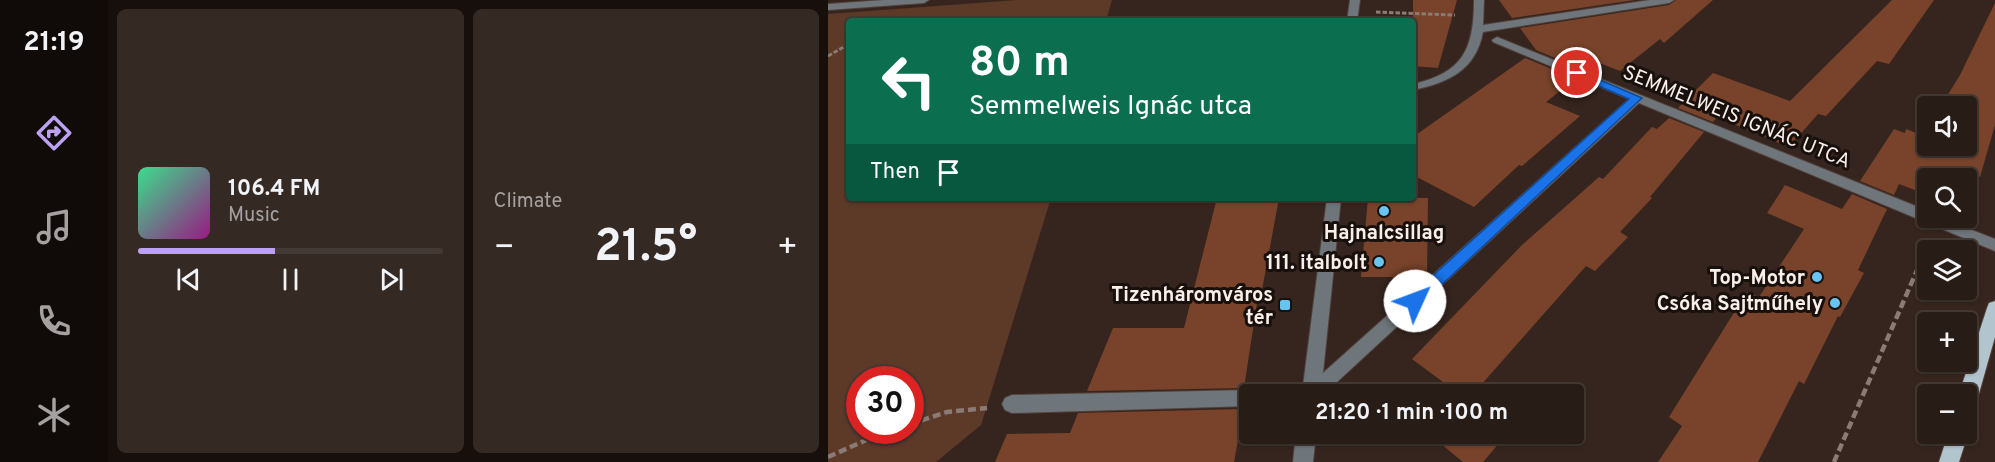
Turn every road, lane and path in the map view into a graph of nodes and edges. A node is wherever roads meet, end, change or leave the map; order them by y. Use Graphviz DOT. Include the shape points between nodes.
graph roads {
  1 [pos="924,0"];
  2 [pos="1354,0"];
  3 [pos="1479,0"];
  4 [pos="1669,0"];
  5 [pos="828,7"];
  6 [pos="1352,16"];
  7 [pos="1480,16"];
  8 [pos="1480,28"];
  9 [pos="1497,40"];
  10 [pos="846,46"];
  11 [pos="828,56"];
  12 [pos="1416,86"];
  13 [pos="1637,98"];
  14 [pos="1334,201"];
  15 [pos="1917,213"];
  16 [pos="1927,228"];
  17 [pos="1953,228"];
  18 [pos="1995,245"];
  19 [pos="1995,308"];
  20 [pos="1312,384"];
  21 [pos="1322,384"];
  22 [pos="1972,384"];
  23 [pos="1239,398"];
  24 [pos="1012,404"];
  25 [pos="924,419"];
  26 [pos="857,444"];
  27 [pos="1305,444"];
  28 [pos="1955,444"];
  29 [pos="828,457"];
  30 [pos="1303,462"];
  31 [pos="1834,462"];
  32 [pos="1949,462"];
  1 -- 5 [label="street"];
  2 -- 6 [label="street"];
  3 -- 7 [label="street"];
  4 -- 8 [label="street"];
  6 -- 7 [label="path"];
  7 -- 8 [label="street"];
  8 -- 12 [label="street" via="1464,67 1443,80"];
  9 -- 13 [label="street, SEMMELWEIS IGNÁC UTCA"];
  10 -- 11 [label="path"];
  13 -- 15 [label="street, SEMMELWEIS IGNÁC UTCA"];
  13 -- 21 [label="street"];
  14 -- 20 [label="street"];
  16 -- 31 [label="path"];
  17 -- 18 [label="street, SEMMELWEIS IGNÁC UTCA"];
  19 -- 22 [label="main road"];
  23 -- 24 [label="street"];
  24 -- 25 [label="path" via="947,412"];
  26 -- 29 [label="path"];
  27 -- 30 [label="street"];
  28 -- 32 [label="main road"];
}
